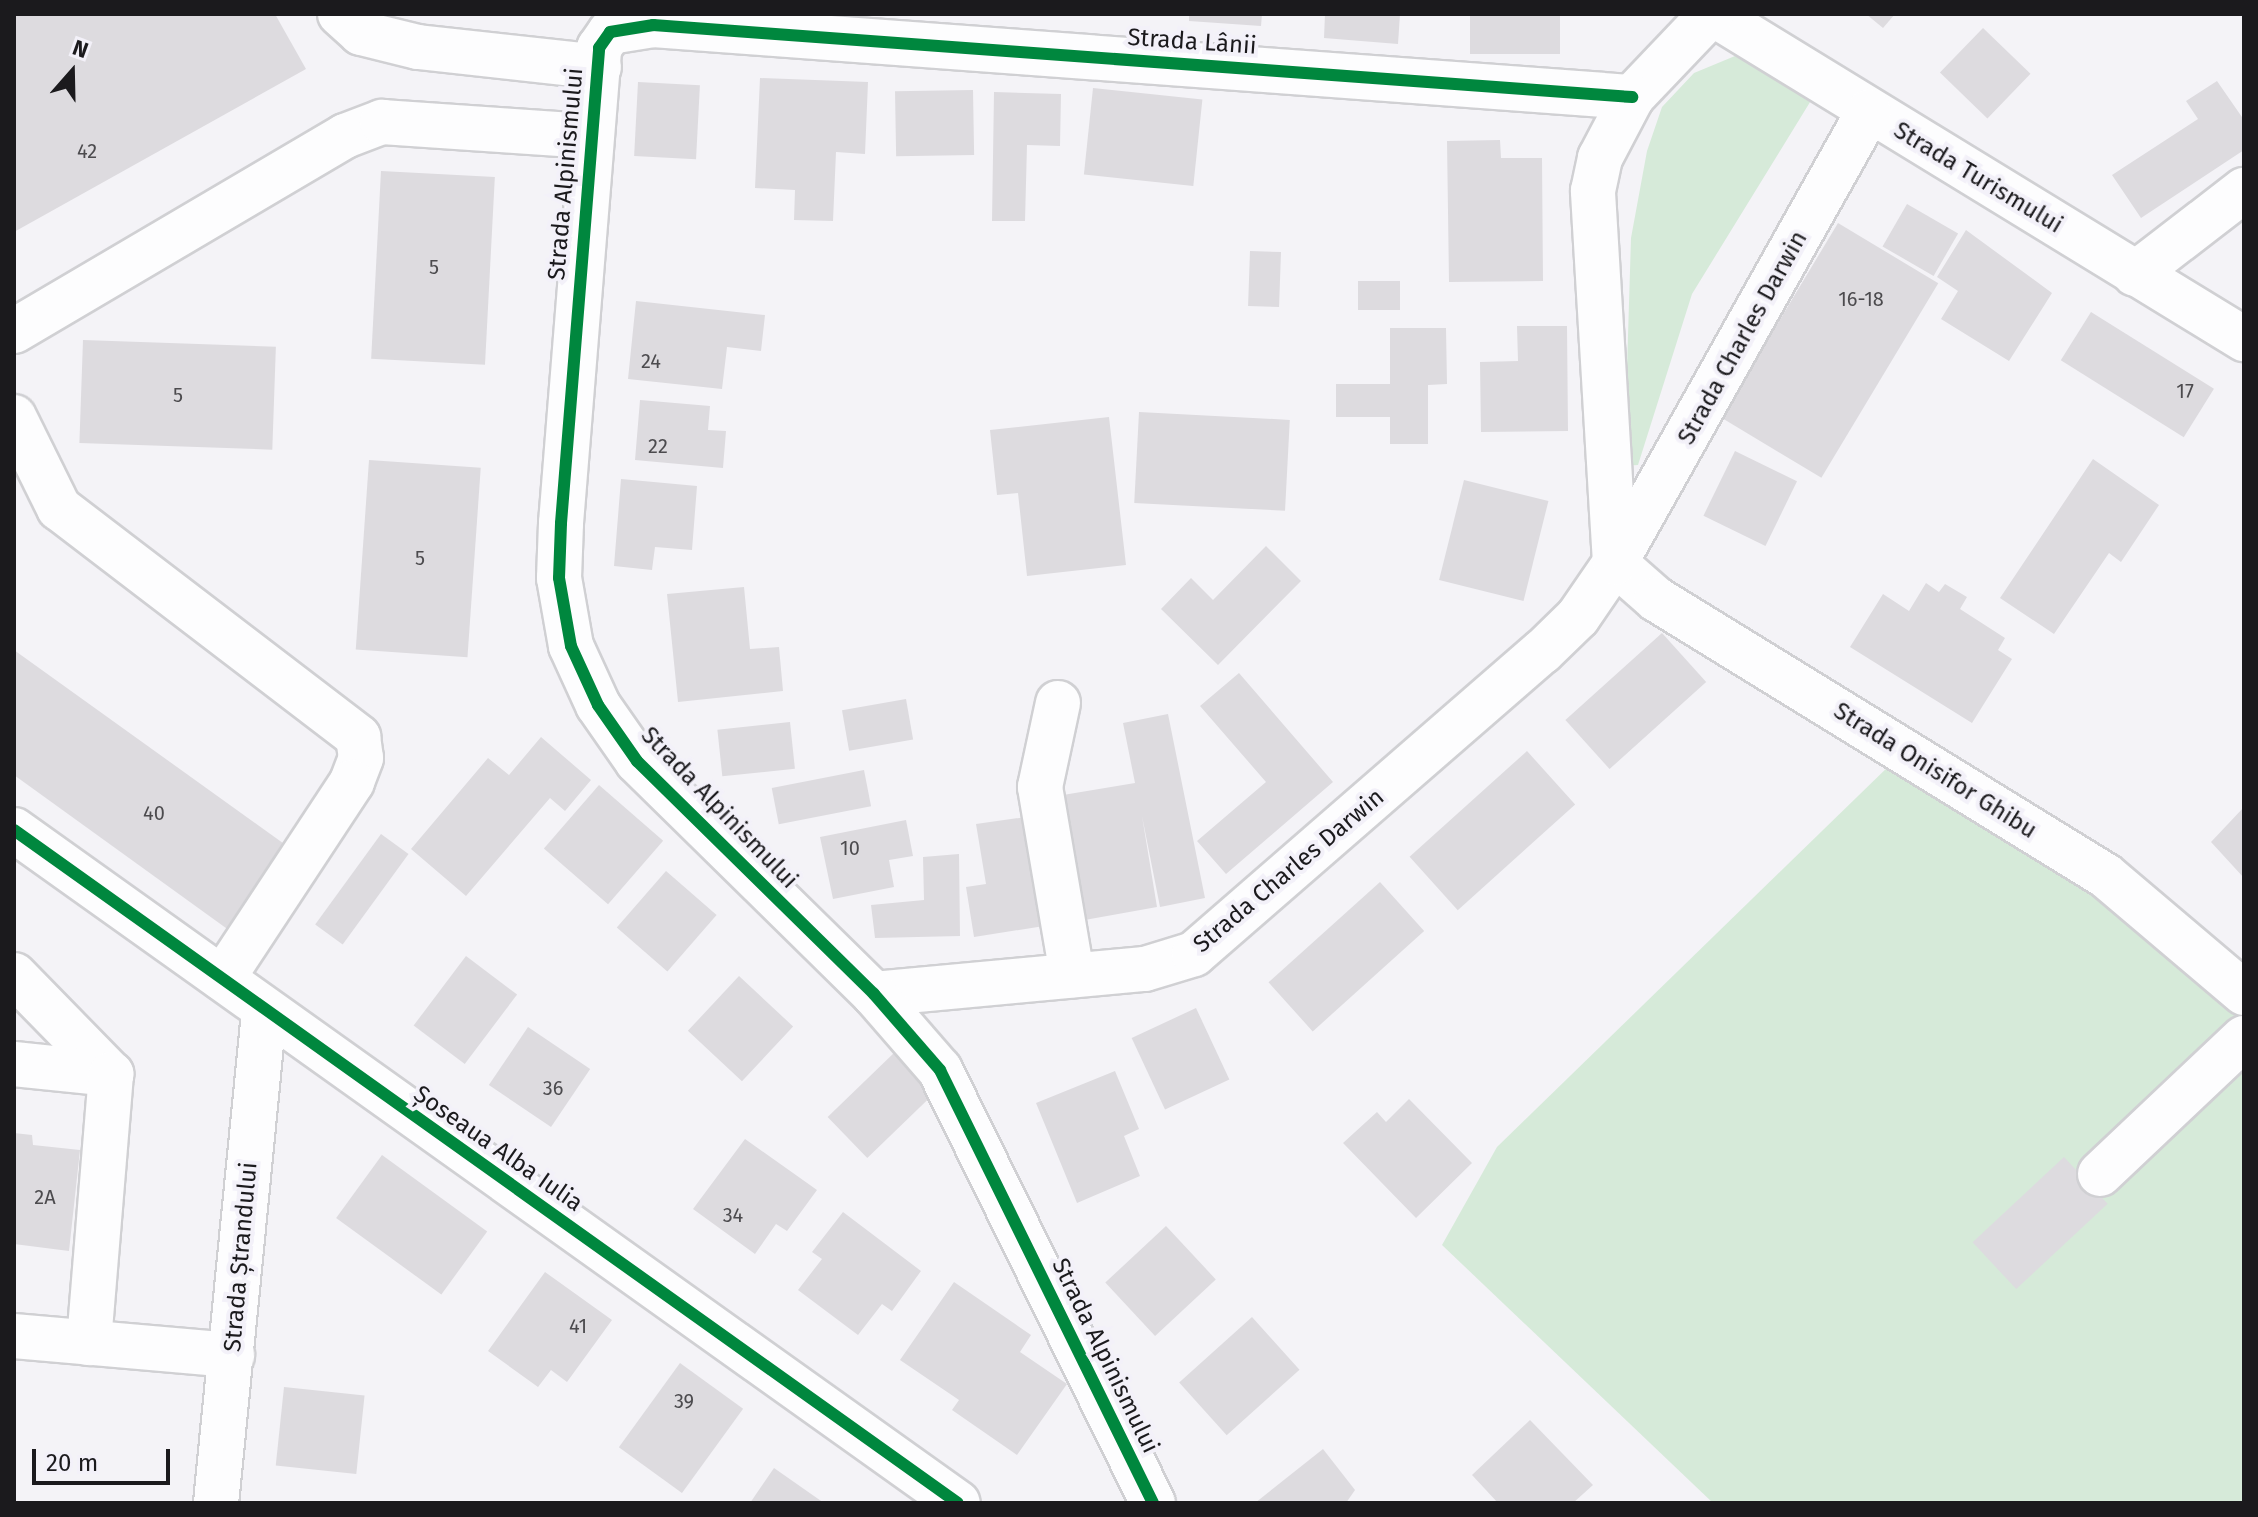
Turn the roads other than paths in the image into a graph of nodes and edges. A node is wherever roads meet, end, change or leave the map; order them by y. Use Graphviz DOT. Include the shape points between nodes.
graph roads {
  1 [pos="340,14"];
  2 [pos="1712,14"];
  3 [pos="651,19"];
  4 [pos="599,58"];
  5 [pos="1632,97"];
  6 [pos="1869,111"];
  7 [pos="590,136"];
  8 [pos="2244,190"];
  9 [pos="2135,274"];
  10 [pos="14,331"];
  11 [pos="2244,339"];
  12 [pos="14,417"];
  13 [pos="1615,563"];
  14 [pos="1058,703"];
  15 [pos="18,842"];
  16 [pos="14,975"];
  17 [pos="1072,975"];
  18 [pos="223,978"];
  19 [pos="2244,993"];
  20 [pos="874,994"];
  21 [pos="264,1010"];
  22 [pos="2244,1038"];
  23 [pos="14,1064"];
  24 [pos="111,1074"];
  25 [pos="2100,1174"];
  26 [pos="14,1336"];
  27 [pos="89,1343"];
  28 [pos="232,1355"];
  29 [pos="216,1503"];
  30 [pos="958,1503"];
  31 [pos="1153,1503"];
  1 -- 4 [label="street" via="361,33 418,47"];
  2 -- 5 [label="street"];
  2 -- 6 [label="street, Strada Turismului"];
  3 -- 4 [label="street, Strada Lânii" via="610,32"];
  3 -- 5 [label="street, Strada Lânii"];
  4 -- 7 [label="street, Strada Alpinismului"];
  5 -- 13 [label="street" via="1600,158 1593,191"];
  6 -- 9 [label="street, Strada Turismului"];
  6 -- 13 [label="street, Strada Charles Darwin"];
  7 -- 10 [label="street" via="382,122 345,136"];
  7 -- 20 [label="street, Strada Alpinismului" via="561,523 559,578 571,646 598,705 637,761"];
  8 -- 9 [label="street"];
  9 -- 11 [label="street, Strada Turismului"];
  12 -- 18 [label="street" via="59,508 358,737 361,758 352,782"];
  13 -- 17 [label="street, Strada Charles Darwin" via="1578,617 1542,652 1209,944 1173,962"];
  13 -- 19 [label="street, Strada Onisifor Ghibu" via="1656,599 2116,865"];
  14 -- 17 [label="street" via="1040,787"];
  15 -- 18 [label="street, Șoseaua Alba Iulia"];
  16 -- 24 [label="street"];
  17 -- 20 [label="street, Strada Charles Darwin"];
  18 -- 21 [label="street, Șoseaua Alba Iulia"];
  20 -- 31 [label="street, Strada Alpinismului" via="940,1070"];
  21 -- 28 [label="street, Strada Ștrandului"];
  21 -- 30 [label="street, Șoseaua Alba Iulia"];
  22 -- 25 [label="street"];
  23 -- 24 [label="street"];
  24 -- 27 [label="street"];
  26 -- 27 [label="street"];
  27 -- 28 [label="street"];
  28 -- 29 [label="street, Strada Ștrandului"];
}
